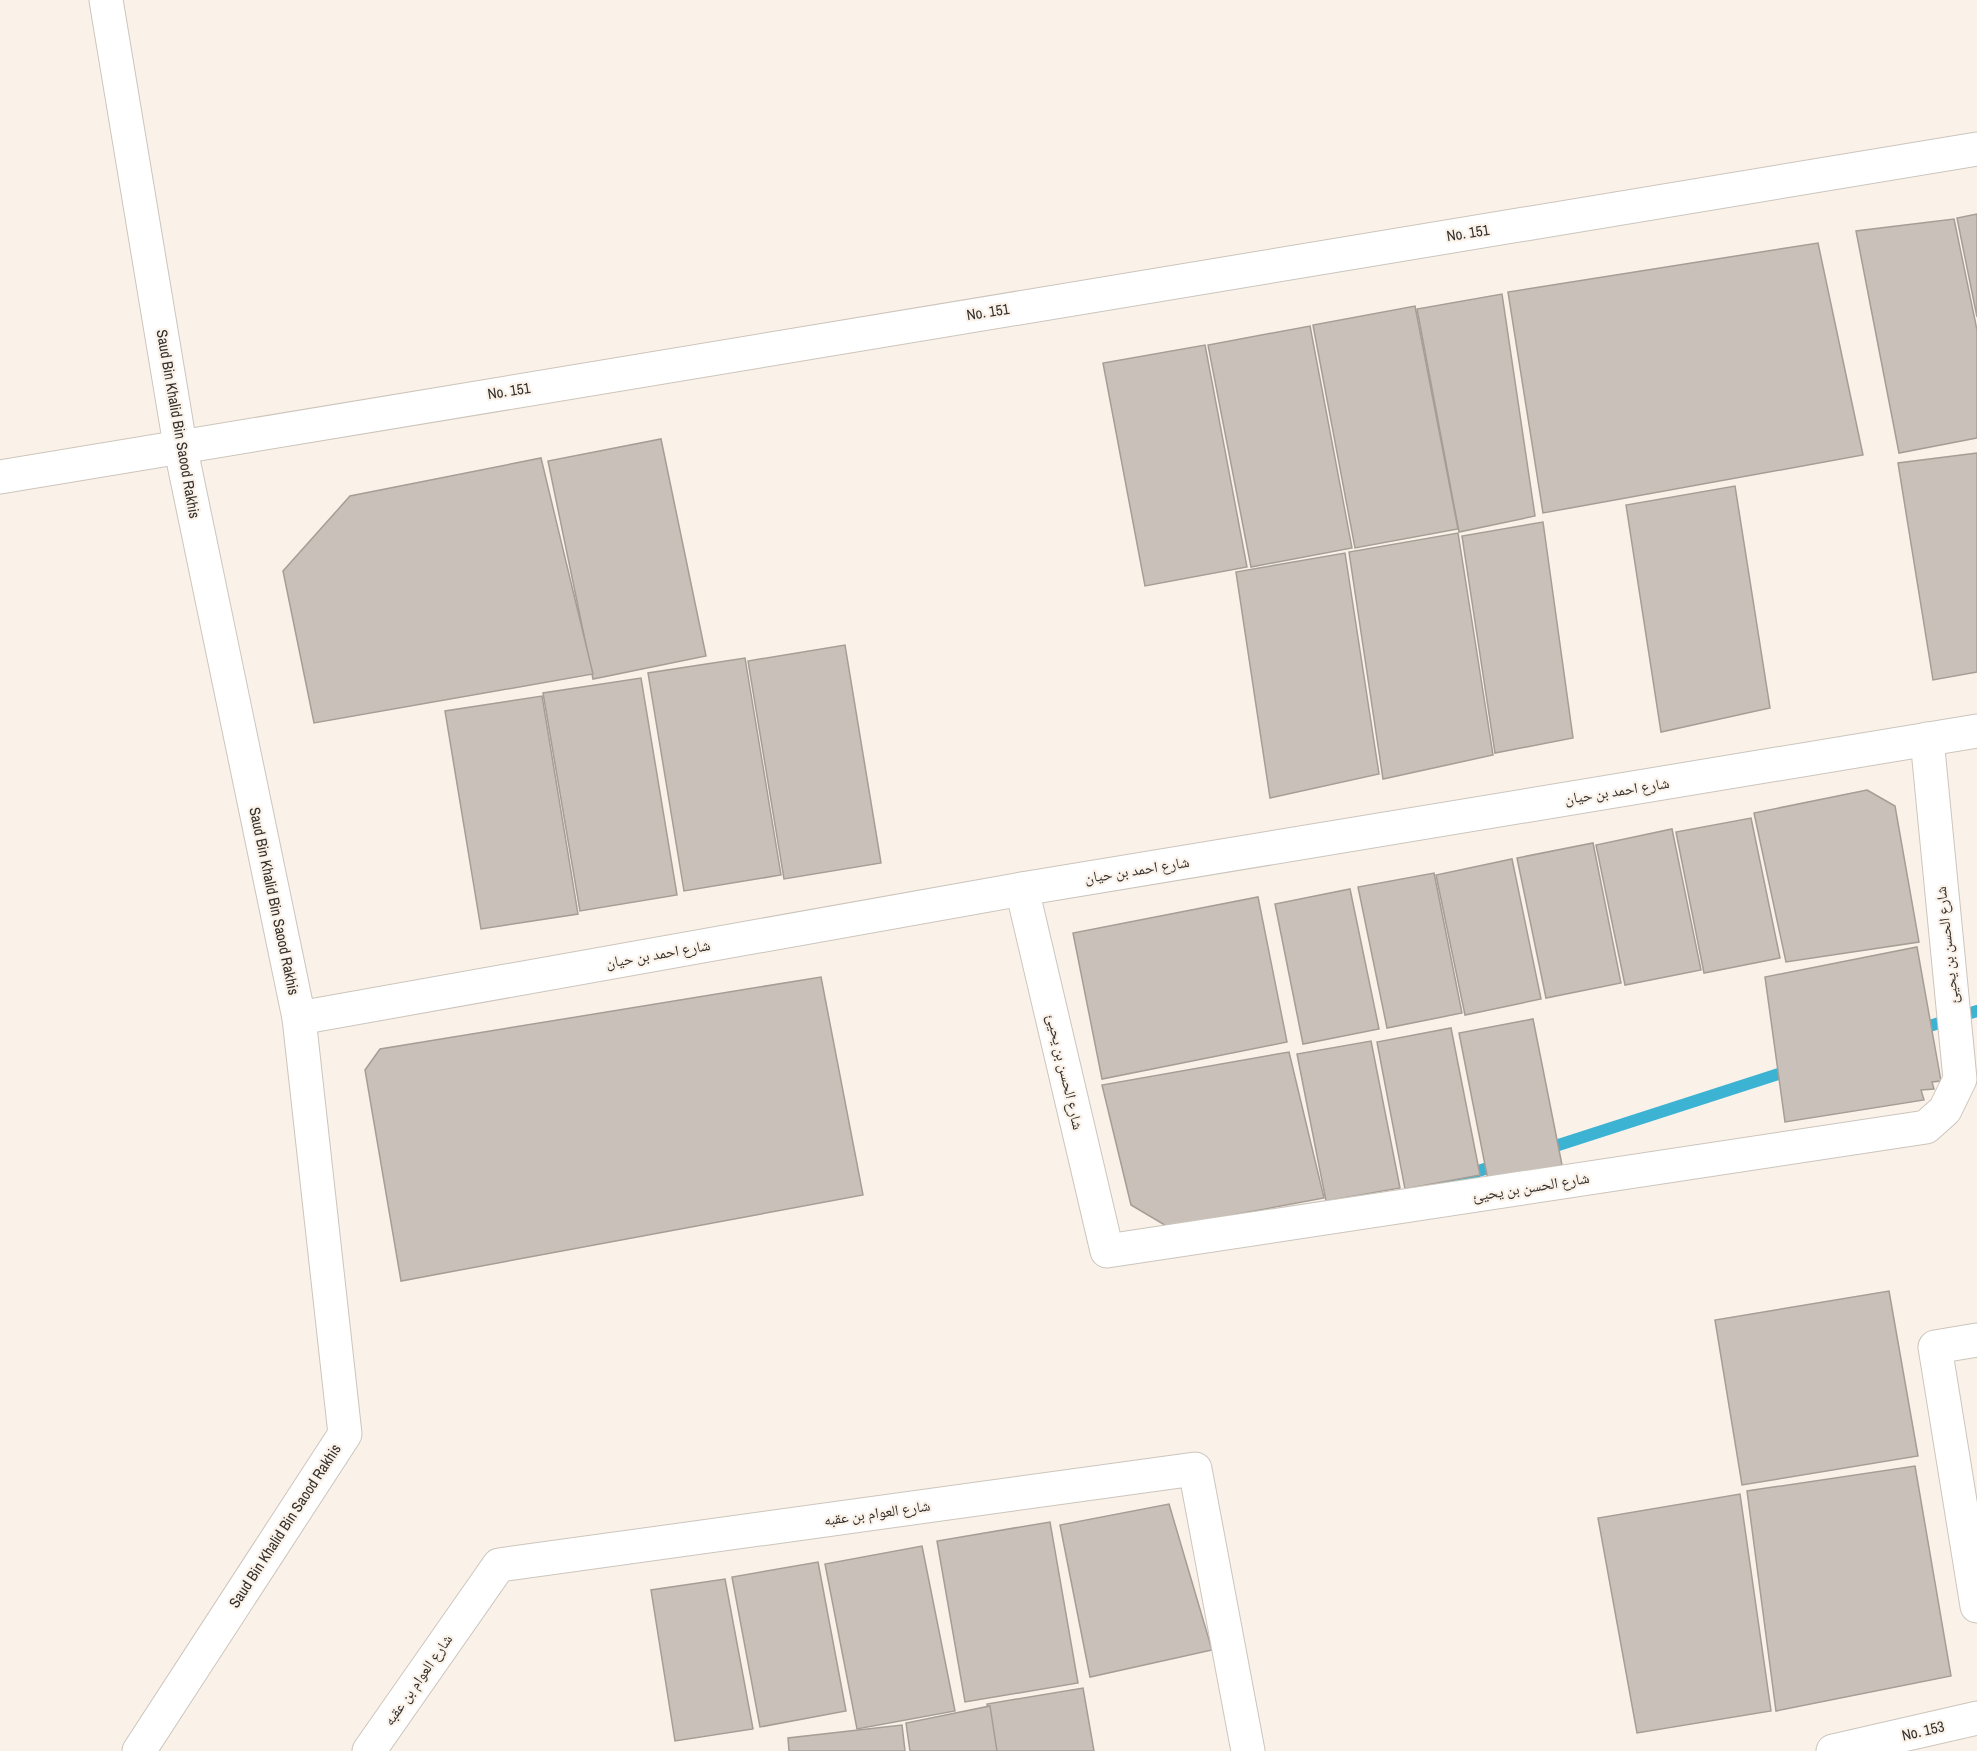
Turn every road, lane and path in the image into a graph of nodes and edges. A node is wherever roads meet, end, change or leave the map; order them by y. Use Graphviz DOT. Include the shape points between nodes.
graph roads {
  1 [pos="106,0"];
  2 [pos="1977,149"];
  3 [pos="180,445"];
  4 [pos="0,477"];
  5 [pos="1977,731"];
  6 [pos="1927,740"];
  7 [pos="1022,889"];
  8 [pos="299,1018"];
  9 [pos="1977,1340"];
  10 [pos="1977,1606"];
  11 [pos="1977,1718"];
  12 [pos="139,1751"];
  13 [pos="369,1751"];
  14 [pos="1248,1751"];
  15 [pos="1833,1751"];
  1 -- 3 [label="street, Saud Bin Khalid Bin Saood Rakhis"];
  2 -- 3 [label="street, No. 151"];
  3 -- 4 [label="street, No. 151"];
  3 -- 8 [label="street, Saud Bin Khalid Bin Saood Rakhis"];
  5 -- 6 [label="street, شارع احمد بن حيان"];
  6 -- 7 [label="street, شارع احمد بن حيان"];
  6 -- 7 [label="street, شارع الحسن بن يحيئ" via="1960,1079 1945,1110 1926,1127 1107,1251"];
  7 -- 8 [label="street, شارع احمد بن حيان"];
  8 -- 12 [label="street, Saud Bin Khalid Bin Saood Rakhis" via="345,1434"];
  9 -- 10 [label="street" via="1935,1347"];
  11 -- 15 [label="street, No. 153"];
  13 -- 14 [label="street, شارع العوام بن عقبه" via="499,1565 1195,1469"];
}
